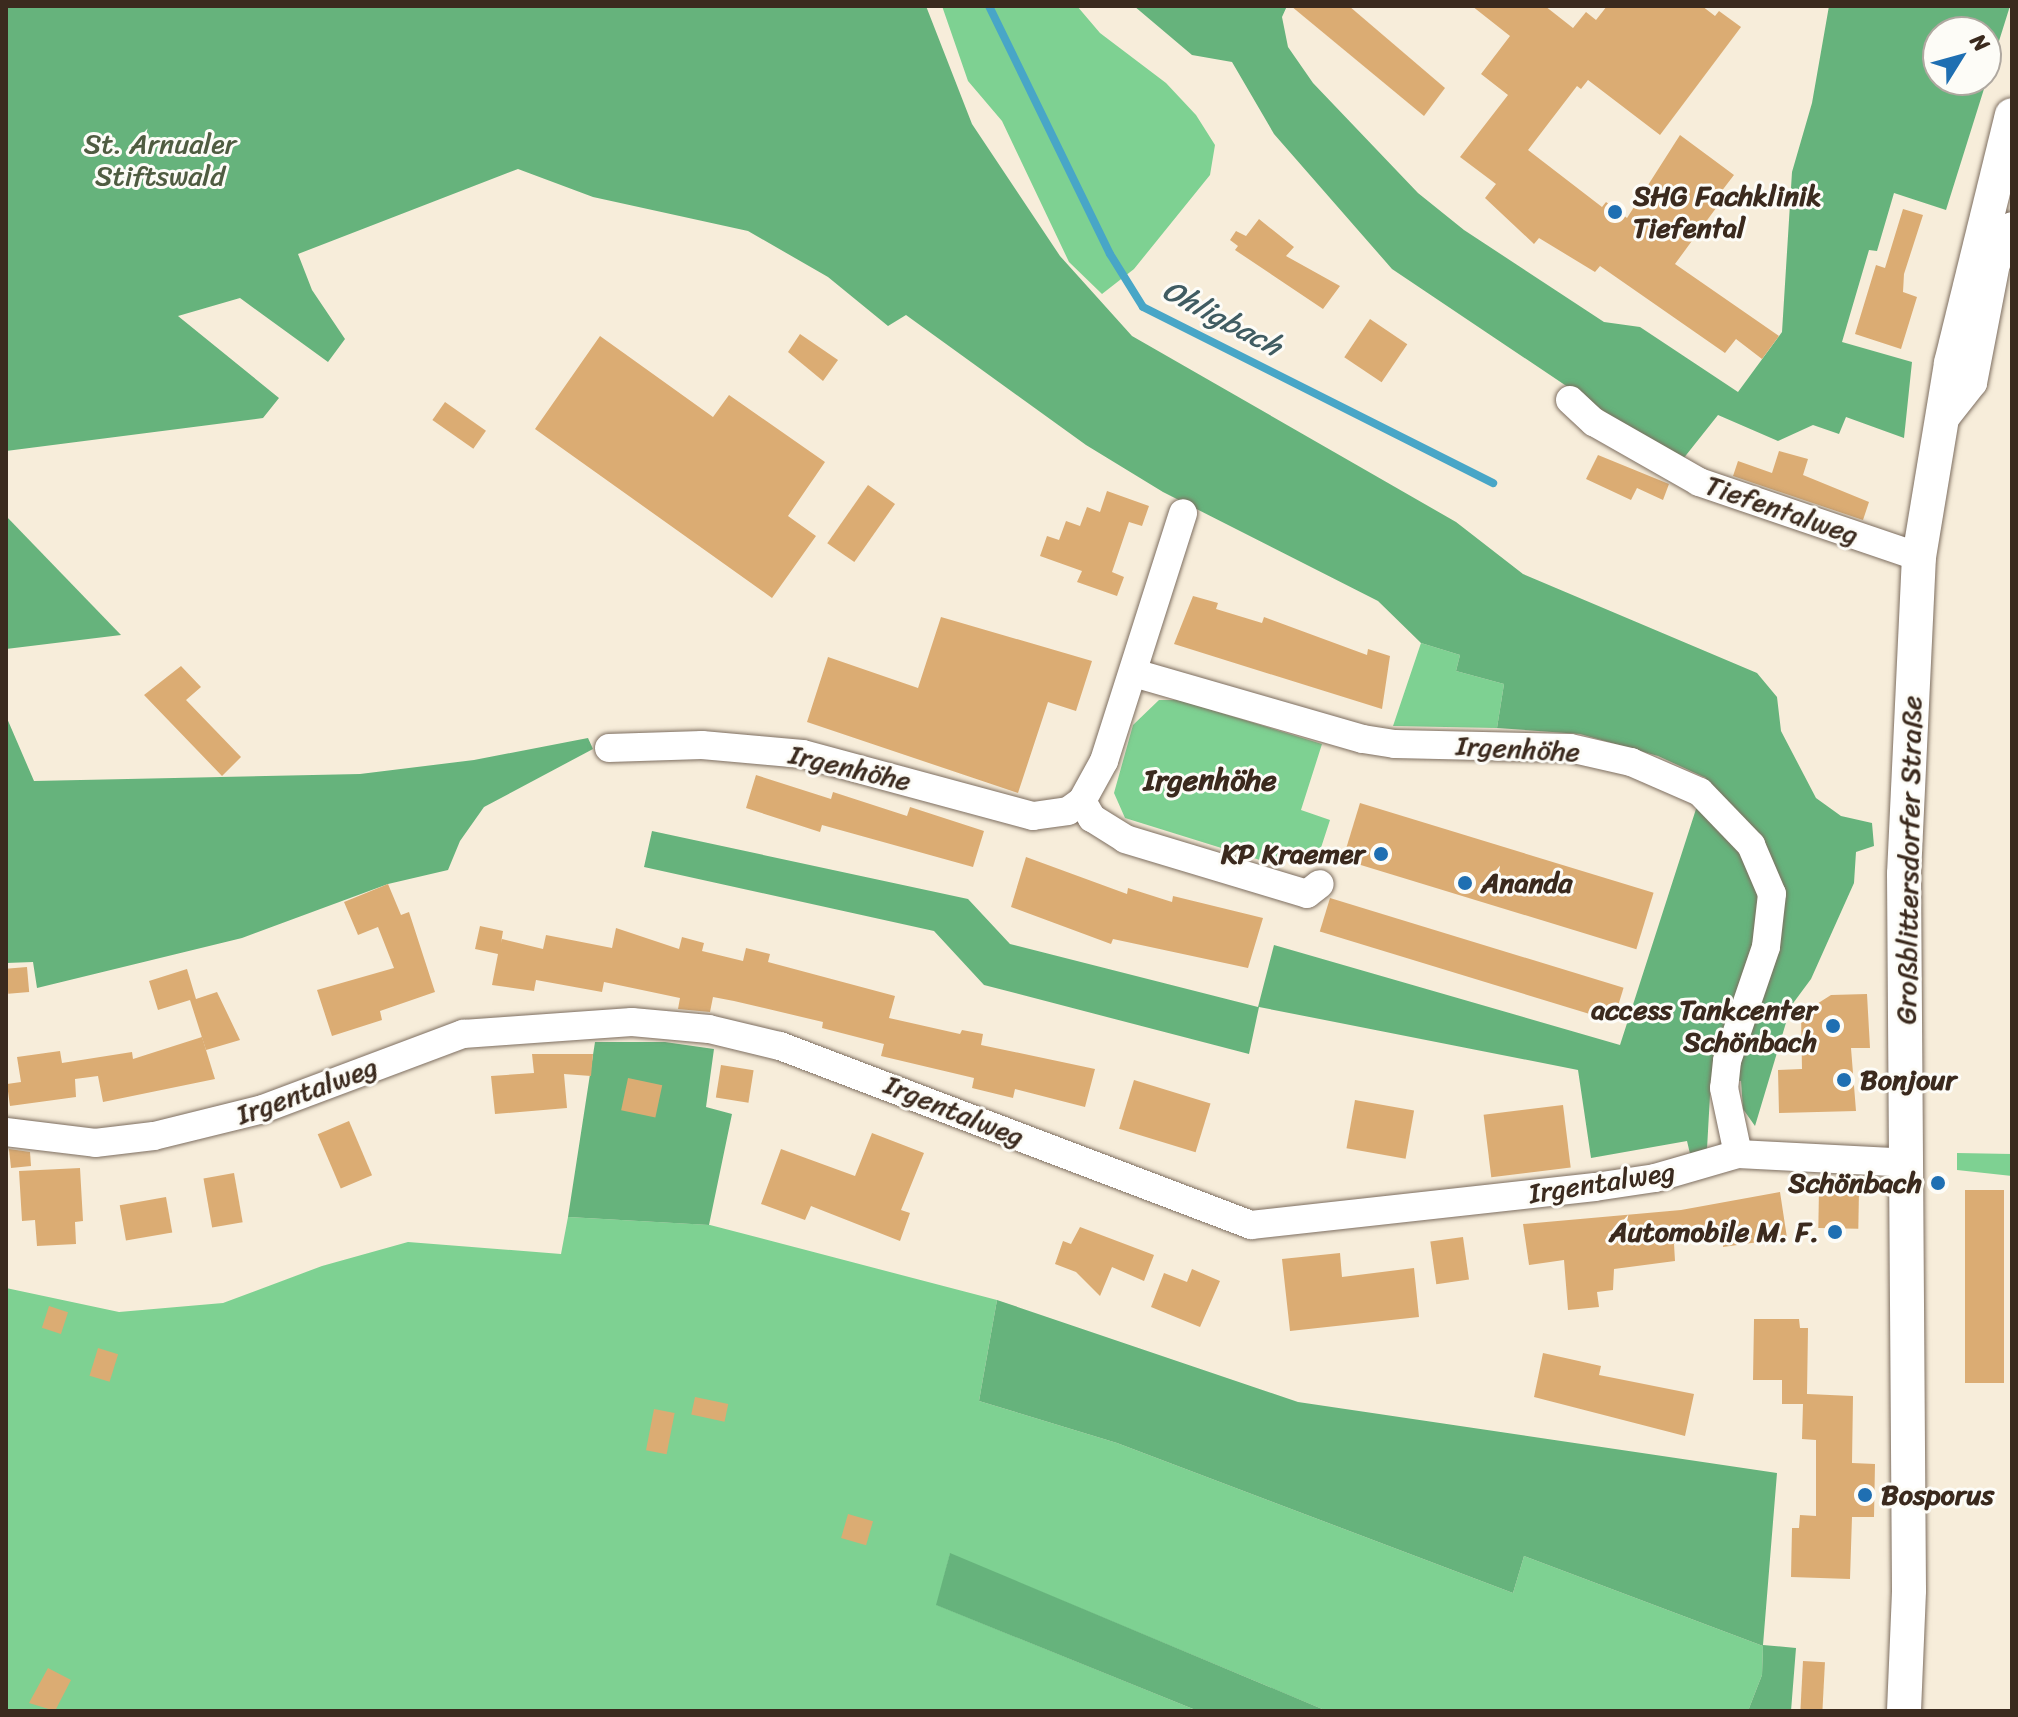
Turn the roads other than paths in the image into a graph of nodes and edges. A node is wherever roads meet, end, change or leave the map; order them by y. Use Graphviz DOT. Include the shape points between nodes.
graph roads {
  1 [pos="2012,115"];
  2 [pos="2005,163"];
  3 [pos="2012,226"];
  4 [pos="1570,400"];
  5 [pos="1939,426"];
  6 [pos="1183,513"];
  7 [pos="1919,557"];
  8 [pos="1134,673"];
  9 [pos="609,748"];
  10 [pos="1082,801"];
  11 [pos="1320,884"];
  12 [pos="6,1132"];
  13 [pos="1738,1154"];
  14 [pos="1907,1163"];
  15 [pos="1904,1711"];
  1 -- 2 [label="main road, Großblittersdorfer Straße"];
  2 -- 5 [label="main road, Großblittersdorfer Straße"];
  3 -- 5 [label="street" via="1996,264 1973,383"];
  4 -- 7 [label="street, Tiefentalweg" via="1594,422 1699,482"];
  5 -- 7 [label="main road, Großblittersdorfer Straße"];
  6 -- 8 [label="street"];
  7 -- 14 [label="main road, Großblittersdorfer Straße" via="1904,874"];
  8 -- 10 [label="street" via="1104,761"];
  8 -- 13 [label="street, Irgenhöhe" via="1363,739 1570,748 1631,762 1700,792 1751,845 1772,894 1766,947 1727,1061 1724,1088"];
  9 -- 10 [label="street, Irgenhöhe" via="702,745 803,754 1050,818"];
  10 -- 11 [label="street" via="1092,818 1125,839 1307,894"];
  12 -- 13 [label="street, Irgentalweg" via="95,1143 154,1136 263,1109 463,1034 621,1022 709,1029 780,1046 1251,1225 1625,1182"];
  13 -- 14 [label="street, Irgentalweg"];
  14 -- 15 [label="main road, Großblittersdorfer Straße" via="1909,1590"];
}
